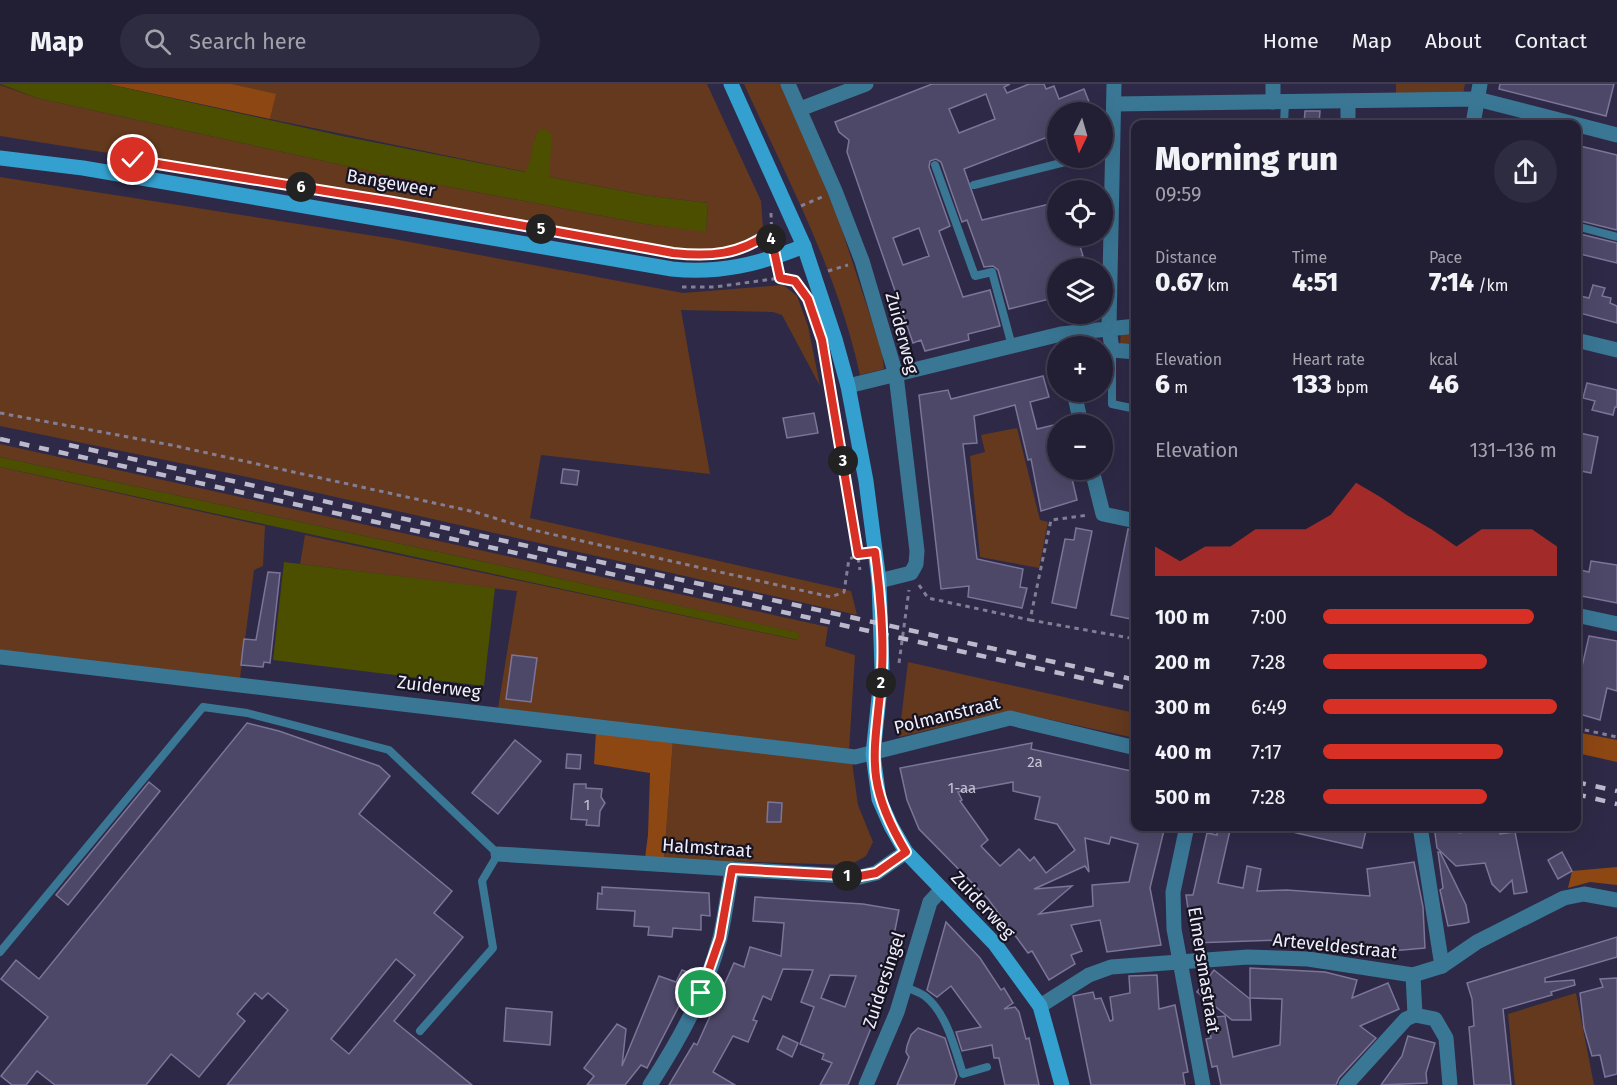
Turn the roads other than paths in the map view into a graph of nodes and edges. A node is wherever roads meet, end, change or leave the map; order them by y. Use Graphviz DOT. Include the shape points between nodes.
graph roads {
  1 [pos="731,84"];
  2 [pos="788,84"];
  3 [pos="866,84"];
  4 [pos="1114,84"];
  5 [pos="1273,84"];
  6 [pos="1479,91"];
  7 [pos="1348,101"];
  8 [pos="1279,102"];
  9 [pos="1114,104"];
  10 [pos="800,109"];
  11 [pos="1113,112"];
  12 [pos="1283,120"];
  13 [pos="1348,120"];
  14 [pos="1474,120"];
  15 [pos="1570,120"];
  16 [pos="1581,124"];
  17 [pos="1617,135"];
  18 [pos="0,158"];
  19 [pos="936,165"];
  20 [pos="1047,166"];
  21 [pos="1108,168"];
  22 [pos="974,184"];
  23 [pos="1581,227"];
  24 [pos="1617,237"];
  25 [pos="804,246"];
  26 [pos="1131,326"];
  27 [pos="1109,327"];
  28 [pos="1076,336"];
  29 [pos="1110,336"];
  30 [pos="1581,341"];
  31 [pos="1047,342"];
  32 [pos="1012,346"];
  33 [pos="1113,350"];
  34 [pos="1617,350"];
  35 [pos="1131,352"];
  36 [pos="896,375"];
  37 [pos="848,386"];
  38 [pos="1112,402"];
  39 [pos="1131,408"];
  40 [pos="1094,480"];
  41 [pos="1131,520"];
  42 [pos="879,581"];
  43 [pos="1581,616"];
  44 [pos="1617,624"];
  45 [pos="0,657"];
  46 [pos="1131,747"];
  47 [pos="873,754"];
  48 [pos="1186,831"];
  49 [pos="1421,831"];
  50 [pos="906,852"];
  51 [pos="498,854"];
  52 [pos="732,869"];
  53 [pos="942,889"];
  54 [pos="1617,900"];
  55 [pos="0,951"];
  56 [pos="1179,962"];
  57 [pos="1442,966"];
  58 [pos="1413,975"];
  59 [pos="904,986"];
  60 [pos="1040,1006"];
  61 [pos="1415,1014"];
  62 [pos="420,1031"];
  63 [pos="987,1067"];
  64 [pos="650,1085"];
  65 [pos="866,1085"];
  66 [pos="1062,1085"];
  67 [pos="1203,1085"];
  68 [pos="1346,1085"];
  69 [pos="1450,1085"];
  1 -- 25 [label="street, Zuiderweg"];
  2 -- 10 [label="street, Zuiderweg"];
  3 -- 10 [label="street"];
  4 -- 9 [label="street"];
  5 -- 8 [label="street"];
  6 -- 7 [label="street"];
  6 -- 14 [label="street"];
  6 -- 15 [label="street"];
  7 -- 8 [label="street"];
  7 -- 13 [label="street"];
  8 -- 9 [label="street"];
  8 -- 12 [label="lane"];
  9 -- 11 [label="street"];
  10 -- 36 [label="street, Zuiderweg" via="862,261"];
  16 -- 17 [label="street"];
  18 -- 25 [label="street, Bangeweer" via="82,168 672,269 718,270 776,257"];
  19 -- 32 [label="lane" via="975,276 992,272"];
  20 -- 22 [label="lane"];
  21 -- 27 [label="street"];
  23 -- 24 [label="lane"];
  25 -- 37 [label="street, Zuiderweg"];
  26 -- 27 [label="street"];
  27 -- 28 [label="street"];
  27 -- 29 [label="street"];
  30 -- 34 [label="street"];
  31 -- 32 [label="street"];
  32 -- 36 [label="street"];
  33 -- 35 [label="street"];
  36 -- 37 [label="street"];
  36 -- 42 [label="street, Zuiderweg" via="916,564 911,573"];
  37 -- 42 [label="street, Zuiderweg"];
  38 -- 39 [label="lane"];
  40 -- 41 [label="street" via="1103,514"];
  42 -- 47 [label="street, Zuiderweg" via="882,669"];
  43 -- 44 [label="street"];
  45 -- 47 [label="street, Zuiderweg" via="855,757"];
  46 -- 47 [label="street, Polmanstraat" via="1010,718"];
  47 -- 50 [label="street, Zuiderweg" via="879,799"];
  48 -- 56 [label="street, Elmersmastraat" via="1173,892"];
  49 -- 57 [label="street"];
  50 -- 52 [label="street, Halmstraat" via="876,873 860,876"];
  50 -- 53 [label="street, Zuiderweg"];
  51 -- 52 [label="street, Halmstraat"];
  51 -- 55 [label="lane" via="389,750 247,713 203,707"];
  51 -- 62 [label="lane" via="482,881 493,948"];
  52 -- 64 [label="street" via="720,938 701,993 675,1047"];
  53 -- 59 [label="street, Zuidersingel" via="930,902"];
  53 -- 60 [label="street, Zuiderweg" via="995,944"];
  54 -- 57 [label="street, Arteveldestraat" via="1584,894 1564,898 1477,942"];
  56 -- 58 [label="street, Arteveldestraat" via="1248,957 1308,959"];
  56 -- 60 [label="street, Arteveldestraat" via="1111,967 1089,975"];
  56 -- 67 [label="street, Elmersmastraat"];
  57 -- 58 [label="street, Arteveldestraat"];
  58 -- 61 [label="street"];
  59 -- 63 [label="lane" via="926,997 936,1009 963,1074"];
  59 -- 65 [label="street, Zuidersingel"];
  60 -- 66 [label="street, Zuiderweg"];
  61 -- 68 [label="street"];
  61 -- 69 [label="street" via="1435,1019 1446,1038"];
}
